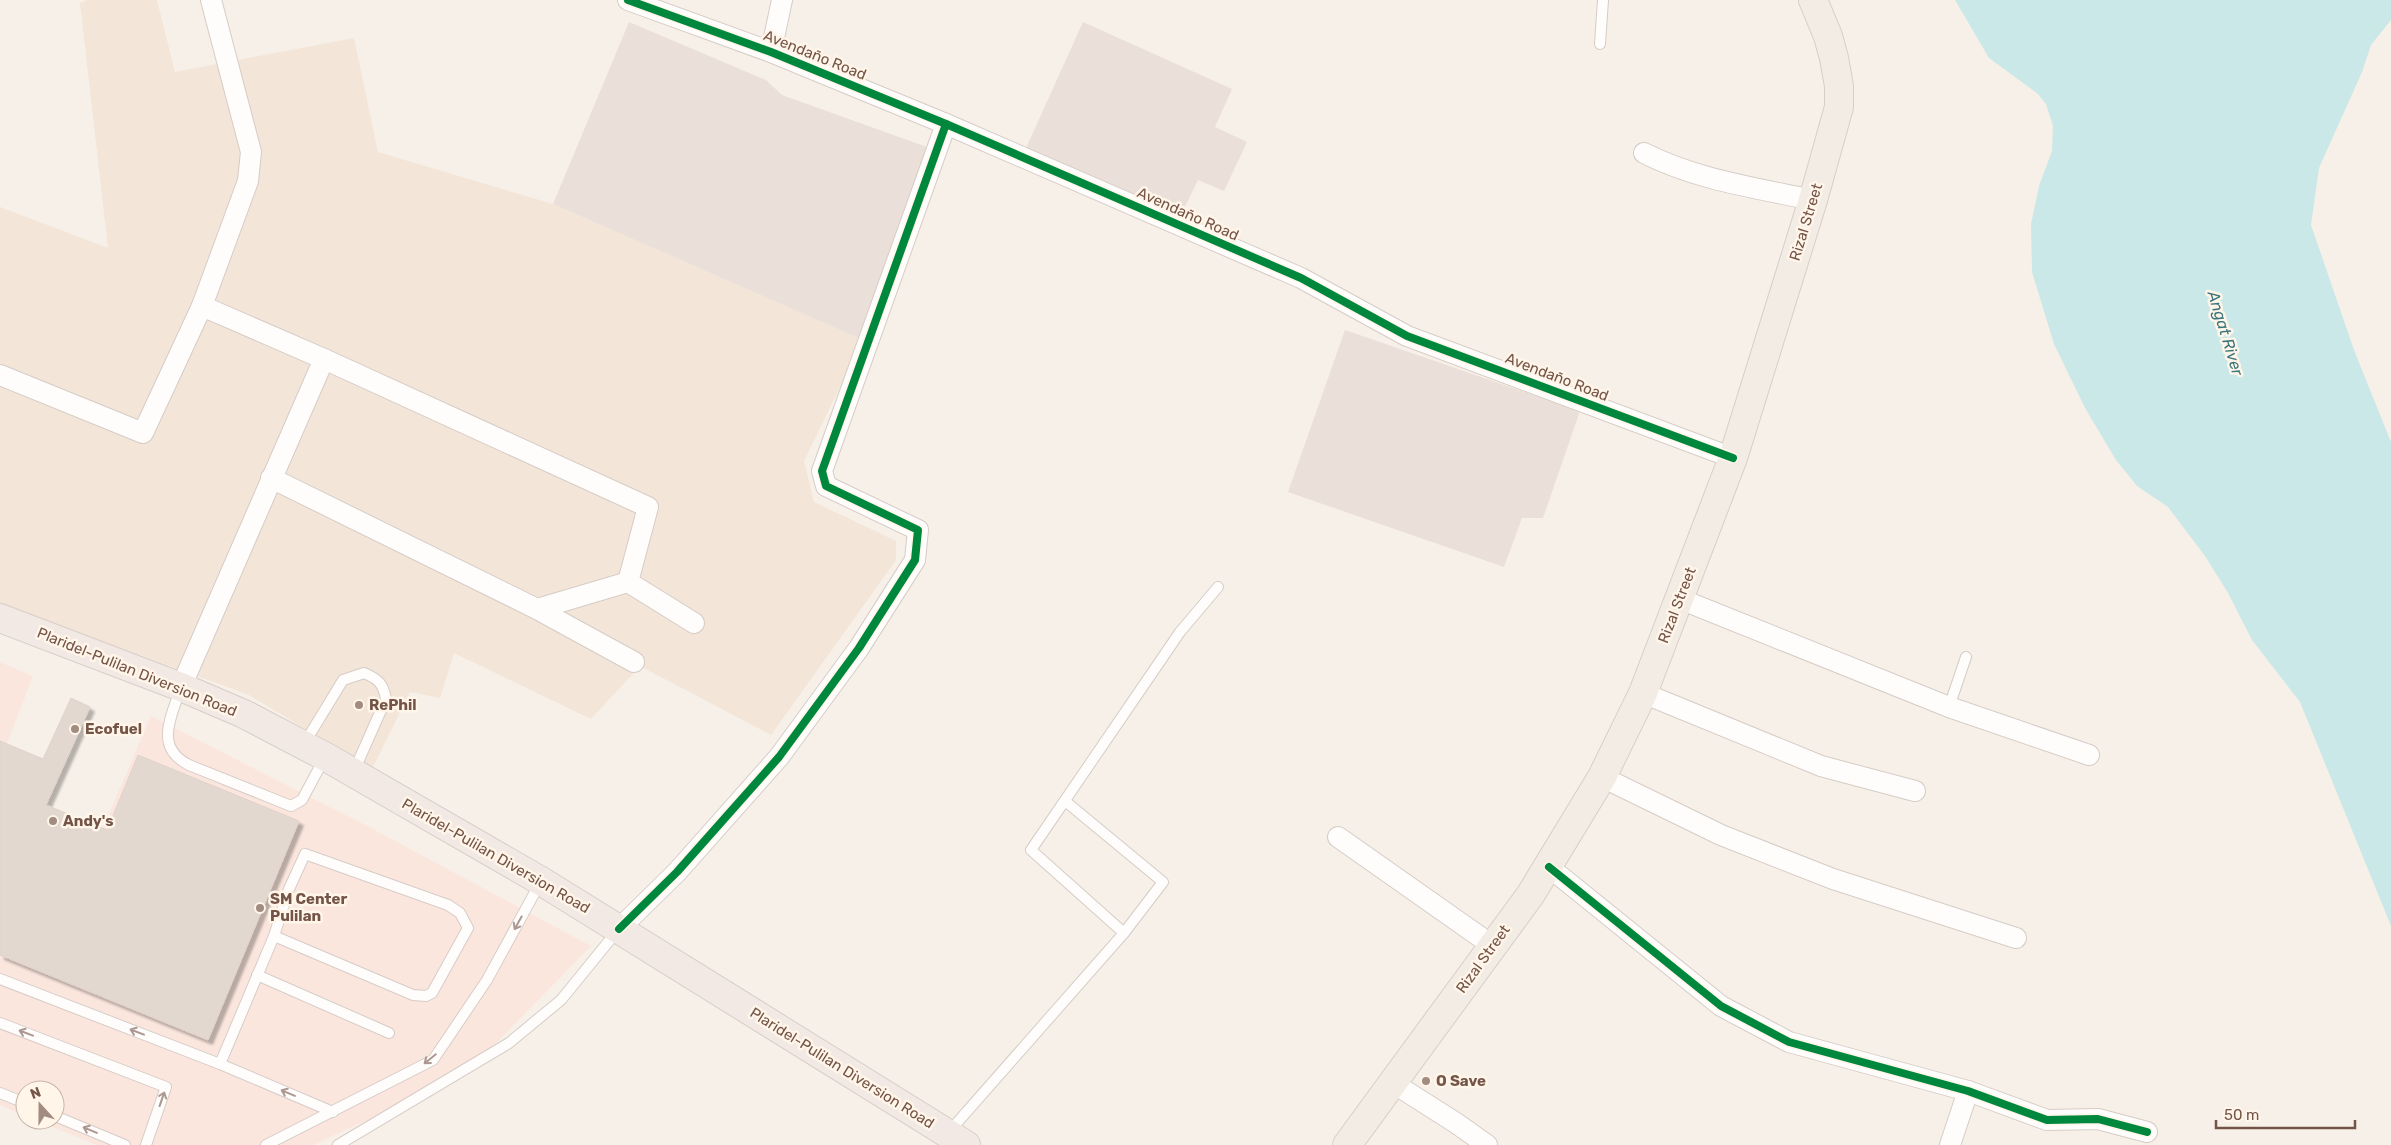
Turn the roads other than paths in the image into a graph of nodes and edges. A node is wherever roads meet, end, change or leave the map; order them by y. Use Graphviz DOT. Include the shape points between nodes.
graph roads {
  1 [pos="211,0"];
  2 [pos="628,0"];
  3 [pos="782,0"];
  4 [pos="1603,0"];
  5 [pos="1813,0"];
  6 [pos="1600,44"];
  7 [pos="771,52"];
  8 [pos="946,124"];
  9 [pos="1644,153"];
  10 [pos="1813,200"];
  11 [pos="202,306"];
  12 [pos="324,359"];
  13 [pos="0,375"];
  14 [pos="1734,458"];
  15 [pos="271,478"];
  16 [pos="628,582"];
  17 [pos="1218,587"];
  18 [pos="1680,599"];
  19 [pos="537,609"];
  20 [pos="0,618"];
  21 [pos="694,623"];
  22 [pos="1966,657"];
  23 [pos="634,662"];
  24 [pos="181,687"];
  25 [pos="1643,693"];
  26 [pos="1950,707"];
  27 [pos="315,751"];
  28 [pos="2089,755"];
  29 [pos="354,773"];
  30 [pos="1602,777"];
  31 [pos="1915,791"];
  32 [pos="1065,801"];
  33 [pos="1338,837"];
  34 [pos="1549,867"];
  35 [pos="541,881"];
  36 [pos="619,929"];
  37 [pos="1124,933"];
  38 [pos="274,936"];
  39 [pos="2016,938"];
  40 [pos="1493,946"];
  41 [pos="257,975"];
  42 [pos="0,979"];
  43 [pos="0,1022"];
  44 [pos="389,1033"];
  45 [pos="220,1064"];
  46 [pos="1393,1083"];
  47 [pos="1968,1091"];
  48 [pos="0,1093"];
  49 [pos="15,1099"];
  50 [pos="333,1112"];
  51 [pos="65,1120"];
  52 [pos="2147,1132"];
  53 [pos="957,1140"];
  54 [pos="126,1145"];
  55 [pos="146,1145"];
  56 [pos="266,1145"];
  57 [pos="338,1145"];
  58 [pos="1347,1145"];
  59 [pos="1487,1145"];
  60 [pos="1950,1145"];
  1 -- 11 [label="street" via="251,152 248,181"];
  2 -- 7 [label="street, Avendaño Road"];
  3 -- 7 [label="street"];
  4 -- 6 [label="lane"];
  5 -- 10 [label="main road, Rizal Street" via="1828,36 1839,86 1839,107"];
  7 -- 8 [label="street, Avendaño Road"];
  8 -- 14 [label="street, Avendaño Road" via="1301,278 1407,336"];
  8 -- 36 [label="street" via="822,471 826,486 918,530 915,560 859,648 778,758 677,872"];
  9 -- 10 [label="street" via="1668,166 1694,174"];
  10 -- 14 [label="main road, Rizal Street"];
  11 -- 12 [label="street"];
  11 -- 13 [label="street" via="143,433"];
  12 -- 15 [label="street"];
  12 -- 16 [label="street" via="648,507"];
  14 -- 18 [label="main road, Rizal Street"];
  15 -- 19 [label="street"];
  15 -- 24 [label="street"];
  16 -- 19 [label="street"];
  16 -- 21 [label="street"];
  17 -- 32 [label="lane" via="1180,632"];
  18 -- 25 [label="main road, Rizal Street"];
  18 -- 26 [label="street"];
  19 -- 23 [label="street"];
  20 -- 24 [label="highway, Plaridel-Pulilan Diversion Road"];
  22 -- 26 [label="lane"];
  24 -- 27 [label="highway, Plaridel-Pulilan Diversion Road" via="244,714"];
  24 -- 27 [label="lane" via="167,733 170,750 184,762 291,806 302,800"];
  25 -- 30 [label="main road, Rizal Street"];
  25 -- 31 [label="street" via="1821,766"];
  26 -- 28 [label="street"];
  27 -- 29 [label="highway, Plaridel-Pulilan Diversion Road"];
  27 -- 29 [label="lane" via="343,680 364,673 378,679 386,699"];
  29 -- 35 [label="highway, Plaridel-Pulilan Diversion Road"];
  30 -- 34 [label="main road, Rizal Street"];
  30 -- 39 [label="street" via="1721,835 1833,879"];
  32 -- 37 [label="lane" via="1031,850"];
  32 -- 37 [label="lane" via="1163,882"];
  33 -- 40 [label="street"];
  34 -- 40 [label="main road, Rizal Street"];
  34 -- 47 [label="street" via="1721,1006 1753,1025 1789,1042"];
  35 -- 36 [label="highway, Plaridel-Pulilan Diversion Road"];
  35 -- 50 [label="lane, one-way" via="487,980 432,1060"];
  36 -- 53 [label="highway, Plaridel-Pulilan Diversion Road"];
  36 -- 57 [label="lane" via="561,1000 509,1043"];
  37 -- 53 [label="lane"];
  38 -- 38 [label="lane" via="305,854 448,905 460,912 468,928 432,993 426,996 413,995"];
  38 -- 41 [label="lane"];
  40 -- 46 [label="main road, Rizal Street"];
  41 -- 44 [label="lane"];
  41 -- 45 [label="lane"];
  45 -- 42 [label="lane, one-way"];
  55 -- 43 [label="lane, one-way" via="166,1086"];
  50 -- 45 [label="lane, one-way"];
  46 -- 58 [label="main road, Rizal Street"];
  46 -- 59 [label="street"];
  47 -- 52 [label="street" via="2047,1120 2098,1119"];
  47 -- 60 [label="street"];
  48 -- 49 [label="lane"];
  50 -- 56 [label="lane"];
  54 -- 51 [label="lane, one-way"];
}
